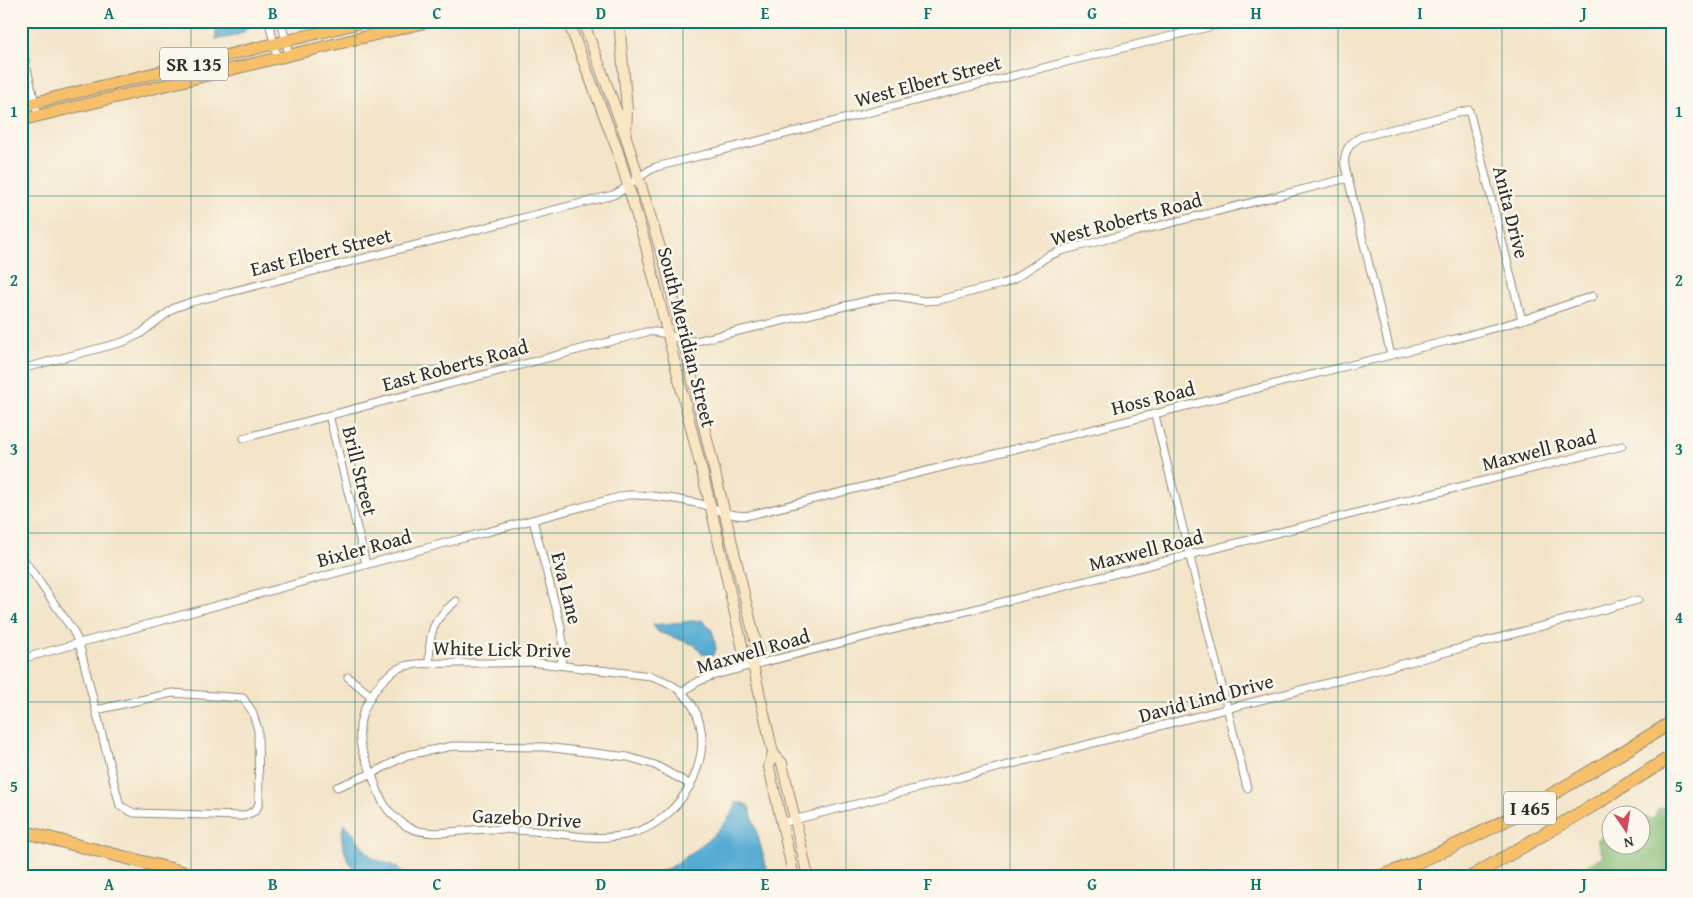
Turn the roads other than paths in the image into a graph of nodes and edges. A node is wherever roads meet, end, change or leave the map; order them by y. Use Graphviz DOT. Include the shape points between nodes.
graph roads {
  1 [pos="269,21"];
  2 [pos="281,21"];
  3 [pos="367,21"];
  4 [pos="431,21"];
  5 [pos="568,21"];
  6 [pos="583,21"];
  7 [pos="619,21"];
  8 [pos="1234,21"];
  9 [pos="280,42"];
  10 [pos="21,43"];
  11 [pos="289,55"];
  12 [pos="277,58"];
  13 [pos="34,103"];
  14 [pos="21,106"];
  15 [pos="38,116"];
  16 [pos="21,120"];
  17 [pos="625,134"];
  18 [pos="1348,178"];
  19 [pos="634,181"];
  20 [pos="1593,296"];
  21 [pos="1522,320"];
  22 [pos="676,336"];
  23 [pos="1391,355"];
  24 [pos="21,369"];
  25 [pos="329,415"];
  26 [pos="1155,415"];
  27 [pos="244,438"];
  28 [pos="1622,446"];
  29 [pos="21,481"];
  30 [pos="718,511"];
  31 [pos="533,520"];
  32 [pos="1190,555"];
  33 [pos="366,564"];
  34 [pos="1638,600"];
  35 [pos="456,601"];
  36 [pos="79,643"];
  37 [pos="21,659"];
  38 [pos="429,664"];
  39 [pos="561,665"];
  40 [pos="753,665"];
  41 [pos="348,677"];
  42 [pos="682,693"];
  43 [pos="371,696"];
  44 [pos="1229,709"];
  45 [pos="96,710"];
  46 [pos="1672,722"];
  47 [pos="773,754"];
  48 [pos="1672,756"];
  49 [pos="373,773"];
  50 [pos="691,785"];
  51 [pos="337,787"];
  52 [pos="1247,788"];
  53 [pos="795,820"];
  54 [pos="782,823"];
  55 [pos="21,831"];
  56 [pos="202,877"];
  57 [pos="794,877"];
  58 [pos="808,877"];
  59 [pos="1379,877"];
  60 [pos="1471,877"];
  1 -- 9 [label="street"];
  2 -- 9 [label="street"];
  3 -- 9 [label="main road, SR 135"];
  4 -- 11 [label="main road, SR 135"];
  5 -- 19 [label="main road, South Meridian Street"];
  6 -- 17 [label="main road, South Meridian Street"];
  7 -- 17 [label="main road, South Meridian Street" via="628,110"];
  8 -- 19 [label="street, West Elbert Street" via="656,167"];
  9 -- 11 [label="street"];
  9 -- 12 [label="street"];
  9 -- 13 [label="main road, SR 135"];
  10 -- 13 [label="street"];
  11 -- 12 [label="main road, SR 135"];
  12 -- 15 [label="main road, SR 135"];
  13 -- 14 [label="main road, SR 135"];
  13 -- 15 [label="street"];
  15 -- 16 [label="main road, SR 135"];
  17 -- 19 [label="main road, South Meridian Street"];
  18 -- 21 [label="street, Anita Drive" via="1345,155 1358,138 1469,110"];
  18 -- 22 [label="street, West Roberts Road" via="1064,250 1039,262 1014,280 943,299 924,301 884,296 696,341"];
  18 -- 23 [label="street"];
  19 -- 22 [label="main road, South Meridian Street" via="645,243"];
  19 -- 22 [label="main road, South Meridian Street" via="665,264"];
  19 -- 24 [label="street, East Elbert Street" via="613,195 190,302 174,308 140,334 122,342"];
  20 -- 21 [label="street, Hoss Road"];
  21 -- 23 [label="street, Hoss Road"];
  22 -- 25 [label="street, East Roberts Road" via="646,332"];
  22 -- 30 [label="main road, South Meridian Street"];
  22 -- 30 [label="main road, South Meridian Street"];
  23 -- 26 [label="street, Hoss Road"];
  25 -- 27 [label="street, East Roberts Road"];
  25 -- 33 [label="street, Brill Street"];
  26 -- 30 [label="street, Hoss Road" via="750,515"];
  26 -- 32 [label="street"];
  28 -- 32 [label="street, Maxwell Road"];
  29 -- 36 [label="street" via="24,560"];
  30 -- 31 [label="street, Bixler Road" via="697,504 634,495"];
  30 -- 40 [label="main road, South Meridian Street" via="744,654"];
  30 -- 40 [label="main road, South Meridian Street" via="758,652"];
  31 -- 33 [label="street, Bixler Road"];
  31 -- 39 [label="street, Eva Lane" via="561,627"];
  32 -- 40 [label="street, Maxwell Road"];
  32 -- 44 [label="street"];
  33 -- 36 [label="street, Bixler Road"];
  34 -- 44 [label="street, David Lind Drive"];
  35 -- 38 [label="street" via="441,613 434,625"];
  36 -- 37 [label="street, Bixler Road"];
  36 -- 45 [label="street"];
  38 -- 39 [label="street, White Lick Drive" via="530,662"];
  38 -- 43 [label="street, White Lick Drive" via="399,668"];
  39 -- 42 [label="street, White Lick Drive" via="651,676 666,681"];
  40 -- 42 [label="street, Maxwell Road" via="696,682"];
  40 -- 47 [label="main road, South Meridian Street"];
  41 -- 43 [label="street"];
  42 -- 50 [label="street, White Lick Drive" via="696,712 702,732 700,760"];
  43 -- 49 [label="street, White Lick Drive" via="359,727 362,752"];
  44 -- 52 [label="street"];
  44 -- 53 [label="street, David Lind Drive"];
  45 -- 45 [label="street" via="120,806 134,813 243,816 259,804 258,730 252,711 243,698 172,693"];
  46 -- 59 [label="highway, I 465" via="1492,829"];
  47 -- 53 [label="main road, South Meridian Street" via="782,763"];
  47 -- 54 [label="main road, South Meridian Street" via="769,767"];
  48 -- 60 [label="highway, I 465"];
  49 -- 50 [label="street" via="407,755 427,750 453,746 520,746 635,759 655,765"];
  49 -- 50 [label="street, Gazebo Drive" via="381,799 390,813 408,827 425,833 512,829 591,838 617,837 638,832 660,820 678,804"];
  49 -- 51 [label="street"];
  53 -- 54 [label="street, David Lind Drive"];
  53 -- 58 [label="main road, South Meridian Street"];
  54 -- 57 [label="main road, South Meridian Street"];
  55 -- 56 [label="highway"];
}
